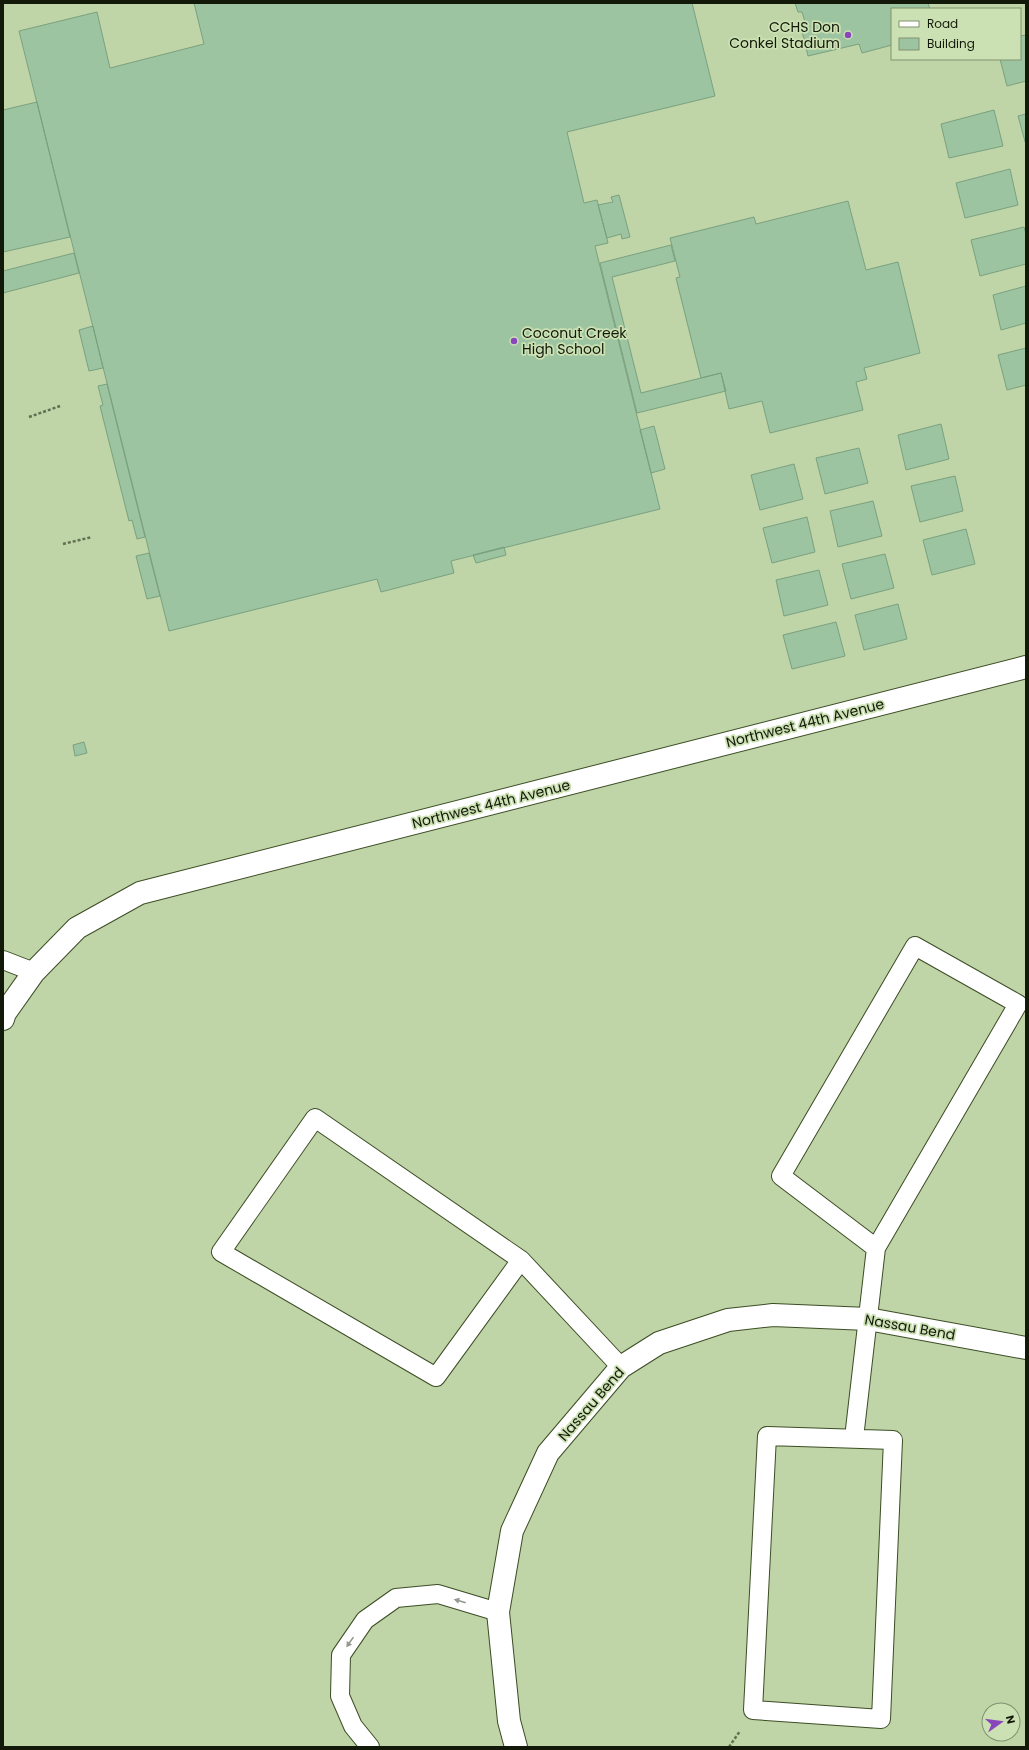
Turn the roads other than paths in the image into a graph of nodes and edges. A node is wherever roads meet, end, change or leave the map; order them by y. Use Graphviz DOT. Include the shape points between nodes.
graph roads {
  1 [pos="1026,667"];
  2 [pos="3,960"];
  3 [pos="34,972"];
  4 [pos="3,1019"];
  5 [pos="876,1248"];
  6 [pos="521,1260"];
  7 [pos="868,1319"];
  8 [pos="1026,1348"];
  9 [pos="621,1367"];
  10 [pos="854,1438"];
  11 [pos="498,1612"];
  12 [pos="370,1747"];
  13 [pos="516,1747"];
  1 -- 3 [label="street, Northwest 44th Avenue" via="140,893 77,928"];
  2 -- 3 [label="lane"];
  3 -- 4 [label="street, Northwest 44th Avenue"];
  5 -- 5 [label="lane" via="781,1176 915,946 1018,1004"];
  5 -- 7 [label="lane"];
  6 -- 6 [label="lane" via="315,1118 221,1252 436,1377"];
  6 -- 9 [label="lane"];
  7 -- 8 [label="street, Nassau Bend"];
  7 -- 9 [label="street, Nassau Bend" via="773,1315 728,1320 659,1343"];
  7 -- 10 [label="lane"];
  9 -- 11 [label="street, Nassau Bend" via="548,1453 512,1530"];
  10 -- 10 [label="lane" via="767,1436 753,1710 881,1718 893,1440"];
  11 -- 12 [label="lane, one-way" via="438,1594 396,1598 365,1620 341,1655 340,1696 352,1726"];
  11 -- 13 [label="street, Nassau Bend" via="509,1721"];
}
